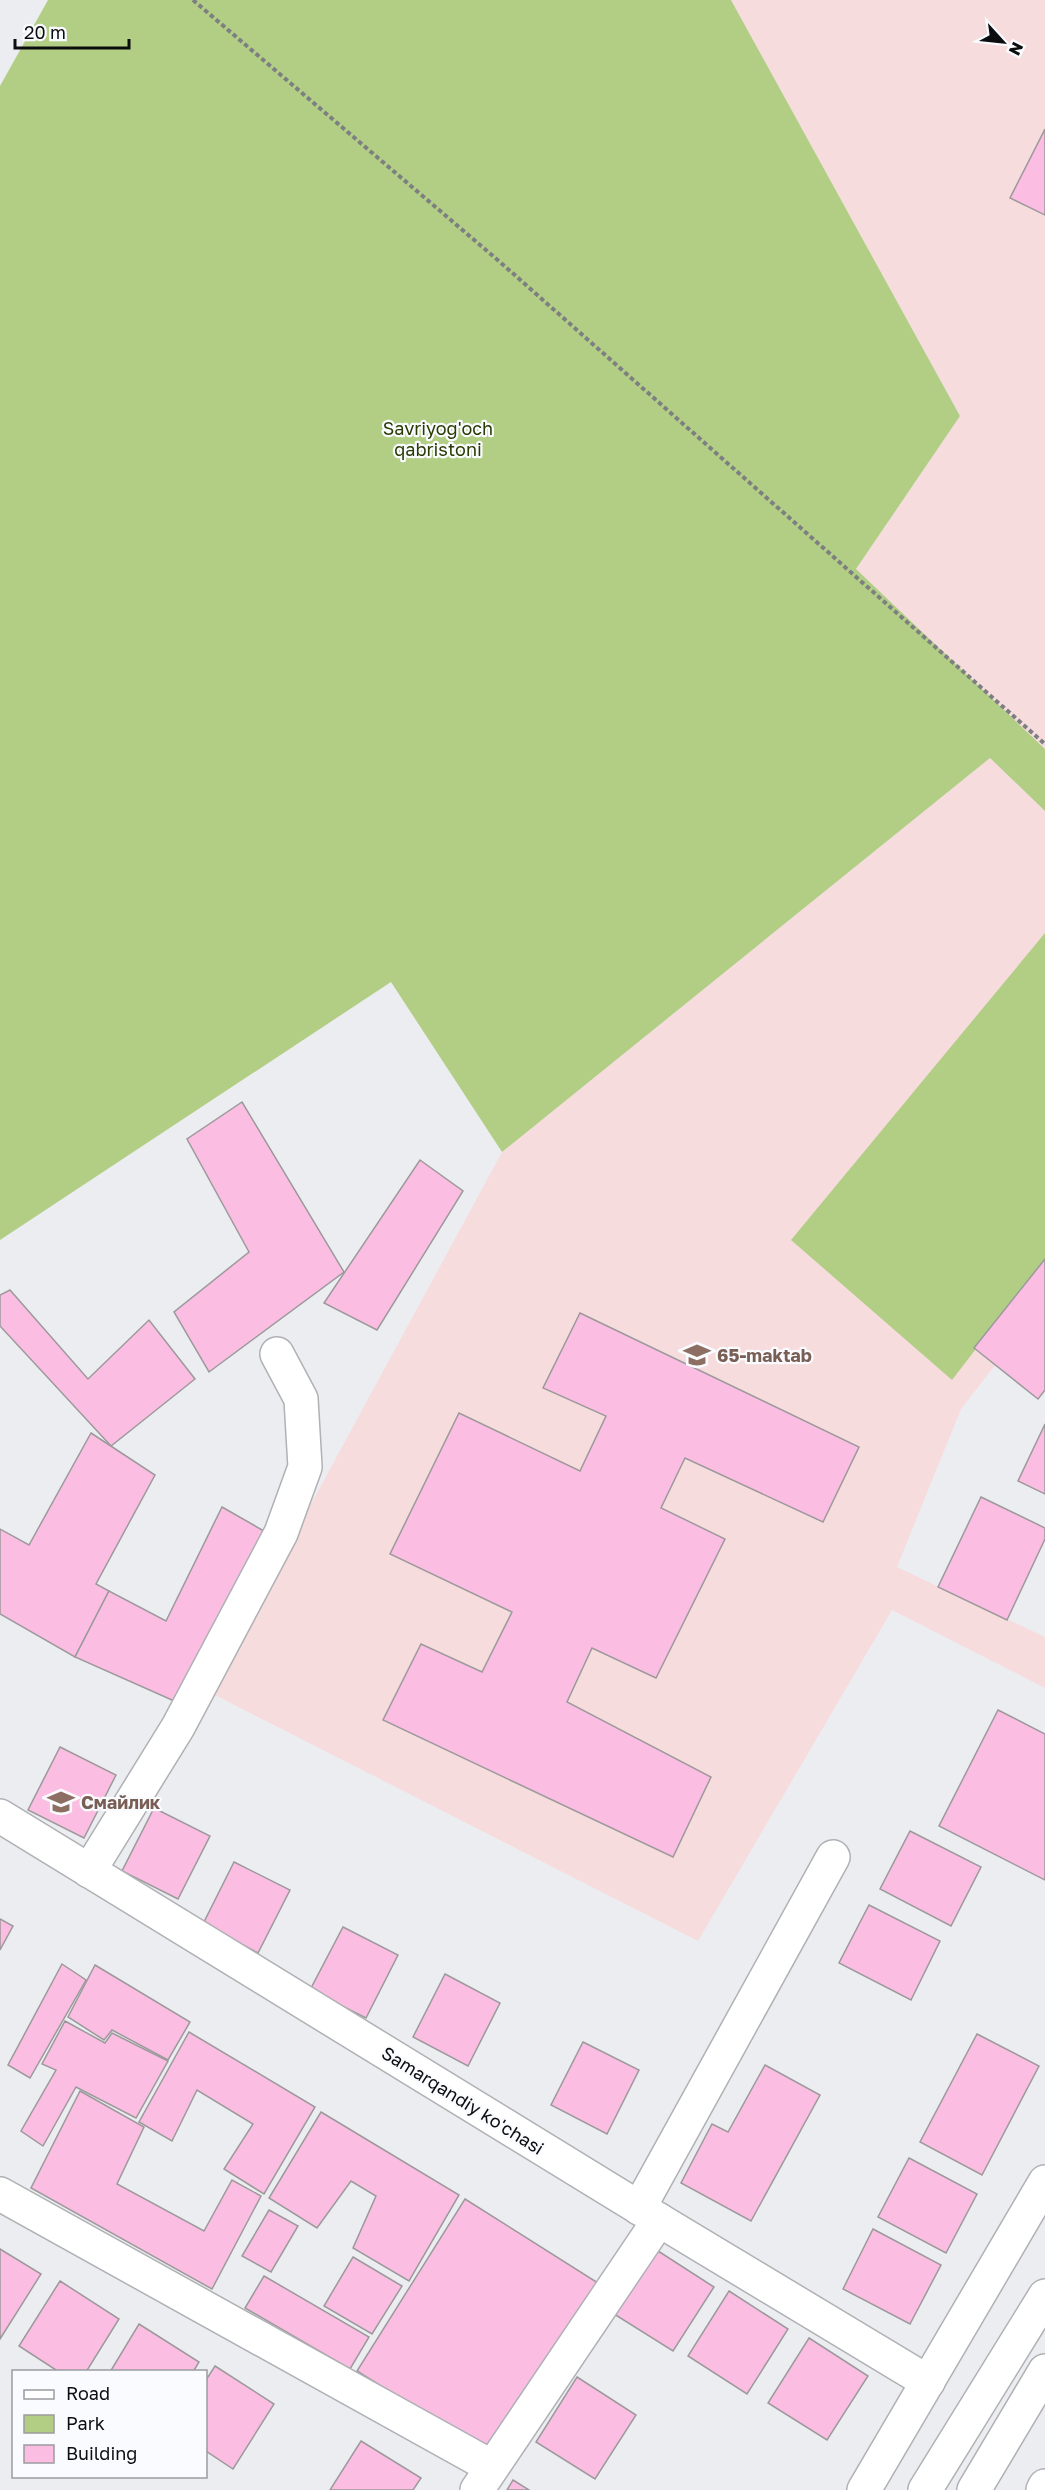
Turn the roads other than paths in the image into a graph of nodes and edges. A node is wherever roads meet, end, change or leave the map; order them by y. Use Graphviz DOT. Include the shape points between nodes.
graph roads {
  1 [pos="277,1354"];
  2 [pos="0,1816"];
  3 [pos="833,1857"];
  4 [pos="89,1871"];
  5 [pos="1045,2182"];
  6 [pos="0,2194"];
  7 [pos="649,2214"];
  8 [pos="1045,2296"];
  9 [pos="1045,2371"];
  10 [pos="928,2382"];
  11 [pos="484,2478"];
  12 [pos="864,2490"];
  13 [pos="925,2490"];
  14 [pos="974,2490"];
  1 -- 4 [label="street" via="301,1399 305,1467 281,1533 178,1727"];
  2 -- 4 [label="street, Samarqandiy ko'chasi"];
  3 -- 7 [label="street"];
  4 -- 7 [label="street, Samarqandiy ko'chasi"];
  5 -- 10 [label="street"];
  6 -- 11 [label="street"];
  7 -- 10 [label="street, Samarqandiy ko'chasi"];
  7 -- 11 [label="street"];
  8 -- 13 [label="street"];
  9 -- 14 [label="street"];
  10 -- 12 [label="street"];
}
